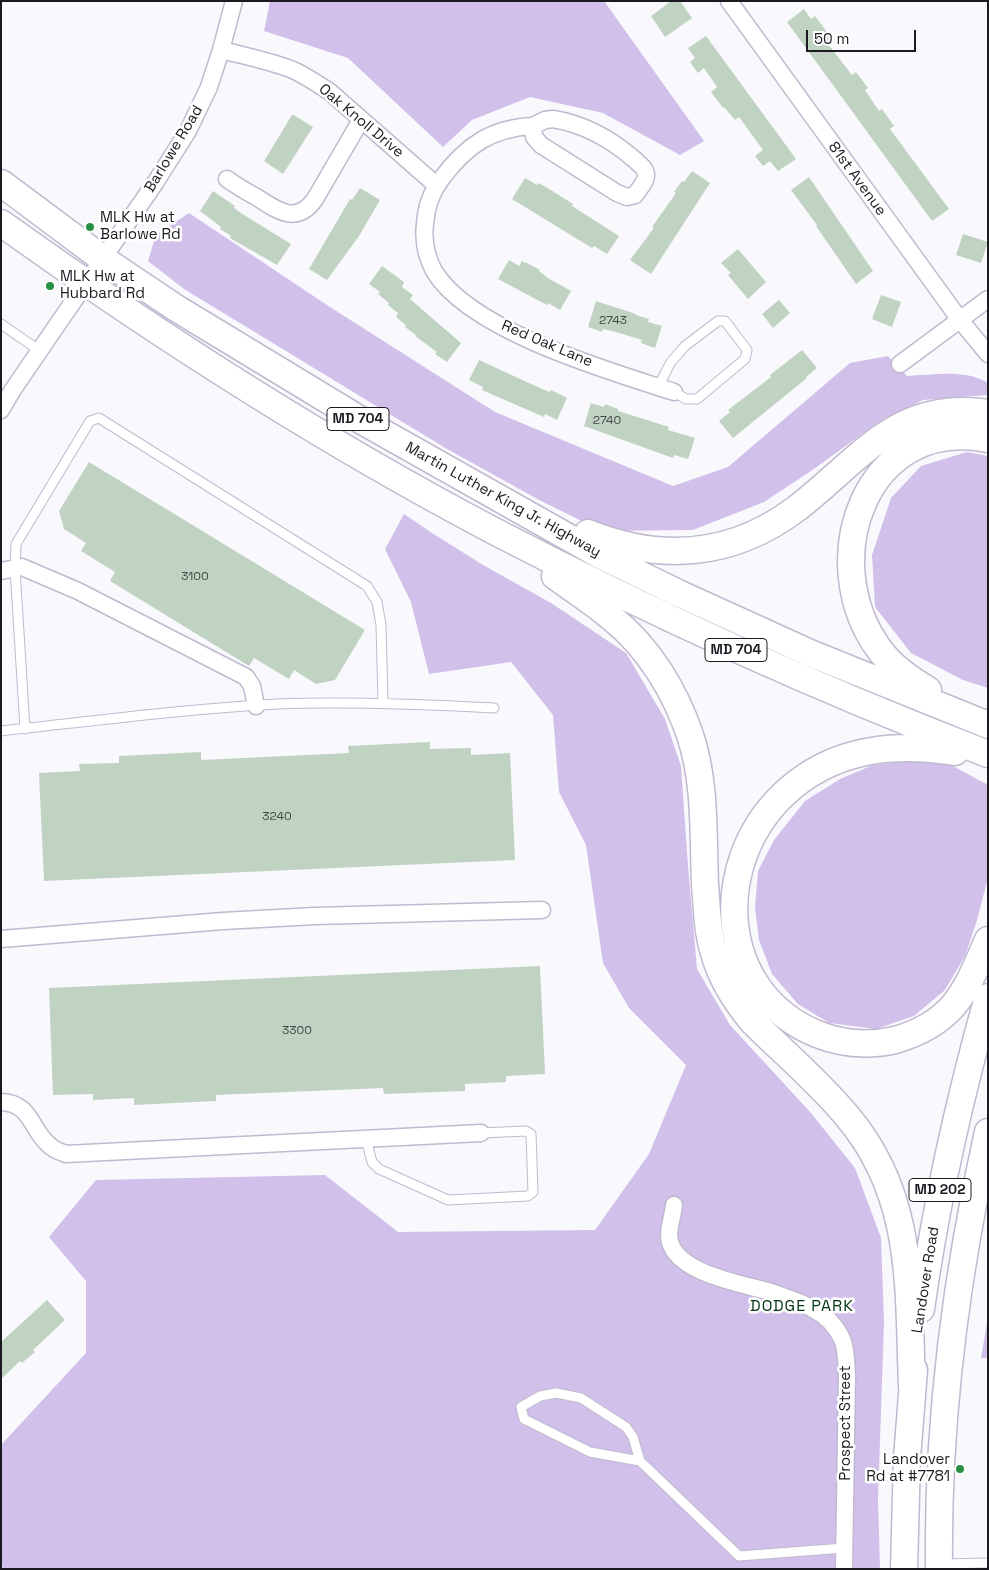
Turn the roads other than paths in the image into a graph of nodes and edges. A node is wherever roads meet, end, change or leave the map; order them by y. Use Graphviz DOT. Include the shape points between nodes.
graph roads {
  1 [pos="234,1"];
  2 [pos="729,1"];
  3 [pos="221,50"];
  4 [pos="361,120"];
  5 [pos="532,126"];
  6 [pos="227,180"];
  7 [pos="1,183"];
  8 [pos="436,185"];
  9 [pos="1,223"];
  10 [pos="103,258"];
  11 [pos="86,284"];
  12 [pos="988,299"];
  13 [pos="960,320"];
  14 [pos="1,324"];
  15 [pos="40,350"];
  16 [pos="988,354"];
  17 [pos="900,364"];
  18 [pos="658,386"];
  19 [pos="674,392"];
  20 [pos="1,410"];
  21 [pos="988,413"];
  22 [pos="988,439"];
  23 [pos="503,500"];
  24 [pos="492,530"];
  25 [pos="8,570"];
  26 [pos="383,702"];
  27 [pos="256,706"];
  28 [pos="494,708"];
  29 [pos="988,725"];
  30 [pos="25,729"];
  31 [pos="1,732"];
  32 [pos="988,756"];
  33 [pos="542,910"];
  34 [pos="1,939"];
  35 [pos="988,940"];
  36 [pos="988,997"];
  37 [pos="1,1102"];
  38 [pos="988,1132"];
  39 [pos="481,1133"];
  40 [pos="366,1139"];
  41 [pos="674,1205"];
  42 [pos="988,1223"];
  43 [pos="963,1261"];
  44 [pos="912,1386"];
  45 [pos="640,1460"];
  46 [pos="844,1548"];
  47 [pos="988,1563"];
  48 [pos="939,1567"];
  49 [pos="844,1569"];
  50 [pos="904,1569"];
  1 -- 3 [label="street, Barlowe Road"];
  2 -- 13 [label="street, 81st Avenue"];
  3 -- 4 [label="street, Oak Knoll Drive" via="304,76 330,92"];
  3 -- 10 [label="street, Barlowe Road" via="188,131"];
  4 -- 6 [label="street" via="306,210 282,212"];
  4 -- 8 [label="street, Oak Knoll Drive"];
  5 -- 5 [label="street, Red Oak Lane" via="541,145 617,193 627,197 635,195 642,185 646,176 644,169 599,134 553,119"];
  5 -- 8 [label="street, Red Oak Lane" via="502,130 479,141 453,163"];
  7 -- 10 [label="main road, Martin Luther King Jr. Highway / MD 704"];
  8 -- 18 [label="street, Red Oak Lane" via="425,218 425,245 435,272 458,298 523,337 552,350"];
  9 -- 11 [label="main road, Martin Luther King Jr. Highway / MD 704"];
  10 -- 11 [label="street, Barlowe Road"];
  10 -- 23 [label="main road, Martin Luther King Jr. Highway / MD 704" via="176,308 296,382"];
  11 -- 15 [label="street, Barlowe Road"];
  11 -- 24 [label="main road, Martin Luther King Jr. Highway / MD 704" via="284,411"];
  12 -- 13 [label="street"];
  13 -- 16 [label="street, 81st Avenue"];
  13 -- 17 [label="street"];
  14 -- 15 [label="lane"];
  15 -- 20 [label="street, Barlowe Road"];
  18 -- 19 [label="street, Red Oak Lane"];
  18 -- 19 [label="lane" via="671,362 685,346 718,321 725,321 747,350 745,359 697,399 686,399"];
  21 -- 23 [label="main road" via="944,411 910,420 877,440 783,518 749,536 705,549 672,552 626,546"];
  22 -- 29 [label="main road" via="962,436 935,439 909,450 890,464 864,499 854,528 850,561 858,606 883,655 912,679"];
  23 -- 29 [label="main road, Martin Luther King Jr. Highway / MD 704" via="598,554 678,593 810,653"];
  24 -- 32 [label="main road, Martin Luther King Jr. Highway / MD 704" via="714,640"];
  24 -- 44 [label="main road" via="614,619 642,648 674,699 690,735 698,772 708,925 714,955 744,1011 847,1115 869,1145 887,1180 900,1218 906,1258"];
  25 -- 26 [label="lane" via="16,544 90,421 99,418 367,586 376,602 381,625"];
  25 -- 27 [label="street" via="22,567 78,591 246,677 252,686"];
  25 -- 30 [label="lane"];
  26 -- 27 [label="lane"];
  26 -- 28 [label="lane"];
  27 -- 30 [label="lane"];
  30 -- 31 [label="lane"];
  32 -- 35 [label="main road" via="923,747 890,748 849,756 803,778 768,812 751,841 738,872 734,916 738,945 746,965 774,1006 809,1031 835,1040 863,1044 902,1038 945,1014 971,978"];
  33 -- 34 [label="street" via="306,917"];
  36 -- 44 [label="main road, Landover Road / MD 202" via="944,1172"];
  37 -- 40 [label="street" via="22,1109 45,1141 54,1150 66,1154"];
  38 -- 43 [label="main road, MD 202"];
  39 -- 40 [label="street"];
  39 -- 40 [label="lane" via="526,1131 531,1134 533,1192 528,1196 448,1200 379,1169 372,1162"];
  41 -- 46 [label="street, Prospect Street" via="669,1236 672,1246 689,1265 724,1280 811,1307 835,1327 842,1340 847,1376"];
  42 -- 43 [label="main road"];
  43 -- 48 [label="main road, MD 202" via="944,1426"];
  44 -- 50 [label="main road, Landover Road / MD 202"];
  45 -- 45 [label="lane" via="590,1452 524,1419 521,1407 540,1396 556,1393 581,1398 626,1426"];
  45 -- 46 [label="lane" via="740,1556"];
  46 -- 49 [label="street, Prospect Street"];
  47 -- 48 [label="lane"];
}
